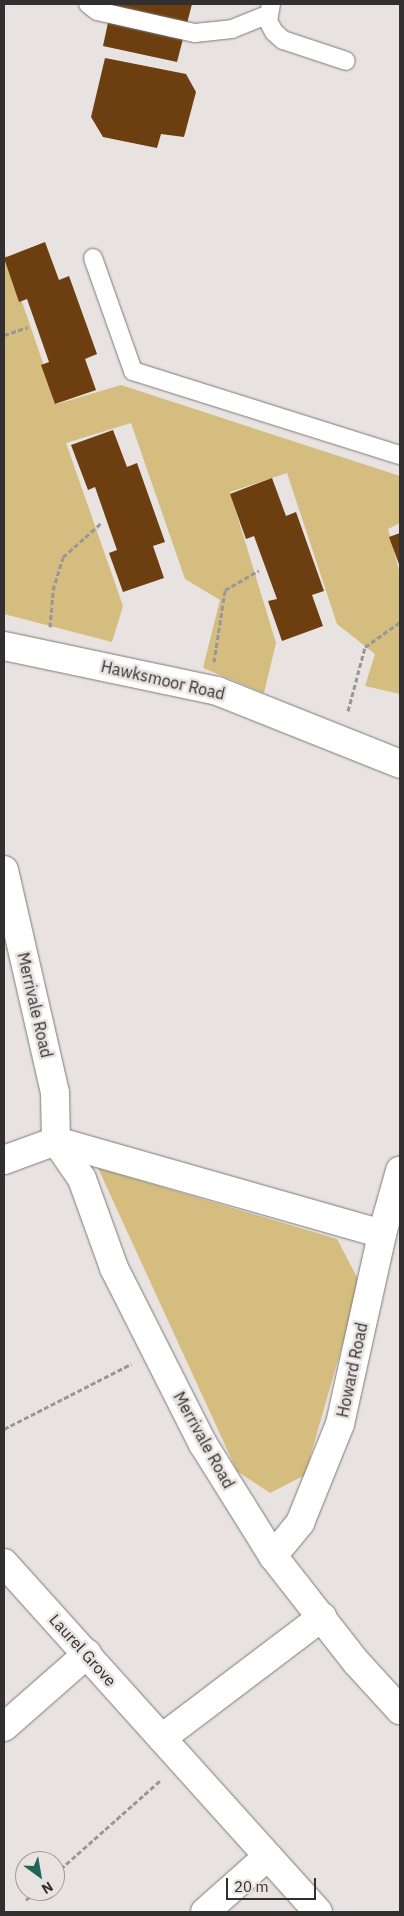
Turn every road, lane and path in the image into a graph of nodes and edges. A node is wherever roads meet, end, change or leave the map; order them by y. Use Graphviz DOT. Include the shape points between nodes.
graph roads {
  1 [pos="88,4"];
  2 [pos="270,9"];
  3 [pos="346,62"];
  4 [pos="93,258"];
  5 [pos="28,326"];
  6 [pos="4,335"];
  7 [pos="400,455"];
  8 [pos="100,523"];
  9 [pos="259,570"];
  10 [pos="400,622"];
  11 [pos="4,646"];
  12 [pos="47,656"];
  13 [pos="210,690"];
  14 [pos="341,738"];
  15 [pos="400,764"];
  16 [pos="4,870"];
  17 [pos="56,1141"];
  18 [pos="4,1160"];
  19 [pos="400,1171"];
  20 [pos="382,1234"];
  21 [pos="156,1351"];
  22 [pos="4,1429"];
  23 [pos="273,1556"];
  24 [pos="4,1563"];
  25 [pos="322,1617"];
  26 [pos="87,1654"];
  27 [pos="400,1710"];
  28 [pos="4,1727"];
  29 [pos="162,1738"];
  30 [pos="182,1762"];
  31 [pos="268,1856"];
  32 [pos="65,1865"];
  33 [pos="205,1912"];
  34 [pos="318,1912"];
  1 -- 2 [label="lane" via="97,11 195,33 232,29"];
  2 -- 3 [label="lane" via="268,21 284,40"];
  4 -- 7 [label="lane" via="133,371"];
  5 -- 6 [label="path"];
  8 -- 12 [label="path" via="63,557 53,590"];
  9 -- 13 [label="path" via="224,590"];
  10 -- 14 [label="path" via="365,647"];
  11 -- 12 [label="street, Hawksmoor Road"];
  12 -- 13 [label="street, Hawksmoor Road"];
  13 -- 14 [label="street, Hawksmoor Road"];
  14 -- 15 [label="street, Hawksmoor Road"];
  16 -- 17 [label="street, Merrivale Road" via="55,1093"];
  17 -- 18 [label="street"];
  17 -- 20 [label="street"];
  17 -- 21 [label="street, Merrivale Road" via="82,1179 114,1268"];
  19 -- 20 [label="street, Howard Road"];
  20 -- 23 [label="street, Howard Road" via="340,1424 300,1523"];
  21 -- 22 [label="path"];
  21 -- 23 [label="street, Merrivale Road" via="203,1444"];
  23 -- 25 [label="street, Merrivale Road"];
  24 -- 26 [label="street, Laurel Grove"];
  25 -- 27 [label="street, Merrivale Road" via="357,1663"];
  25 -- 29 [label="street"];
  26 -- 28 [label="street"];
  26 -- 29 [label="street, Laurel Grove"];
  29 -- 30 [label="street, Laurel Grove"];
  30 -- 31 [label="street, Laurel Grove"];
  30 -- 32 [label="path"];
  31 -- 33 [label="street"];
  31 -- 34 [label="street, Laurel Grove"];
}
